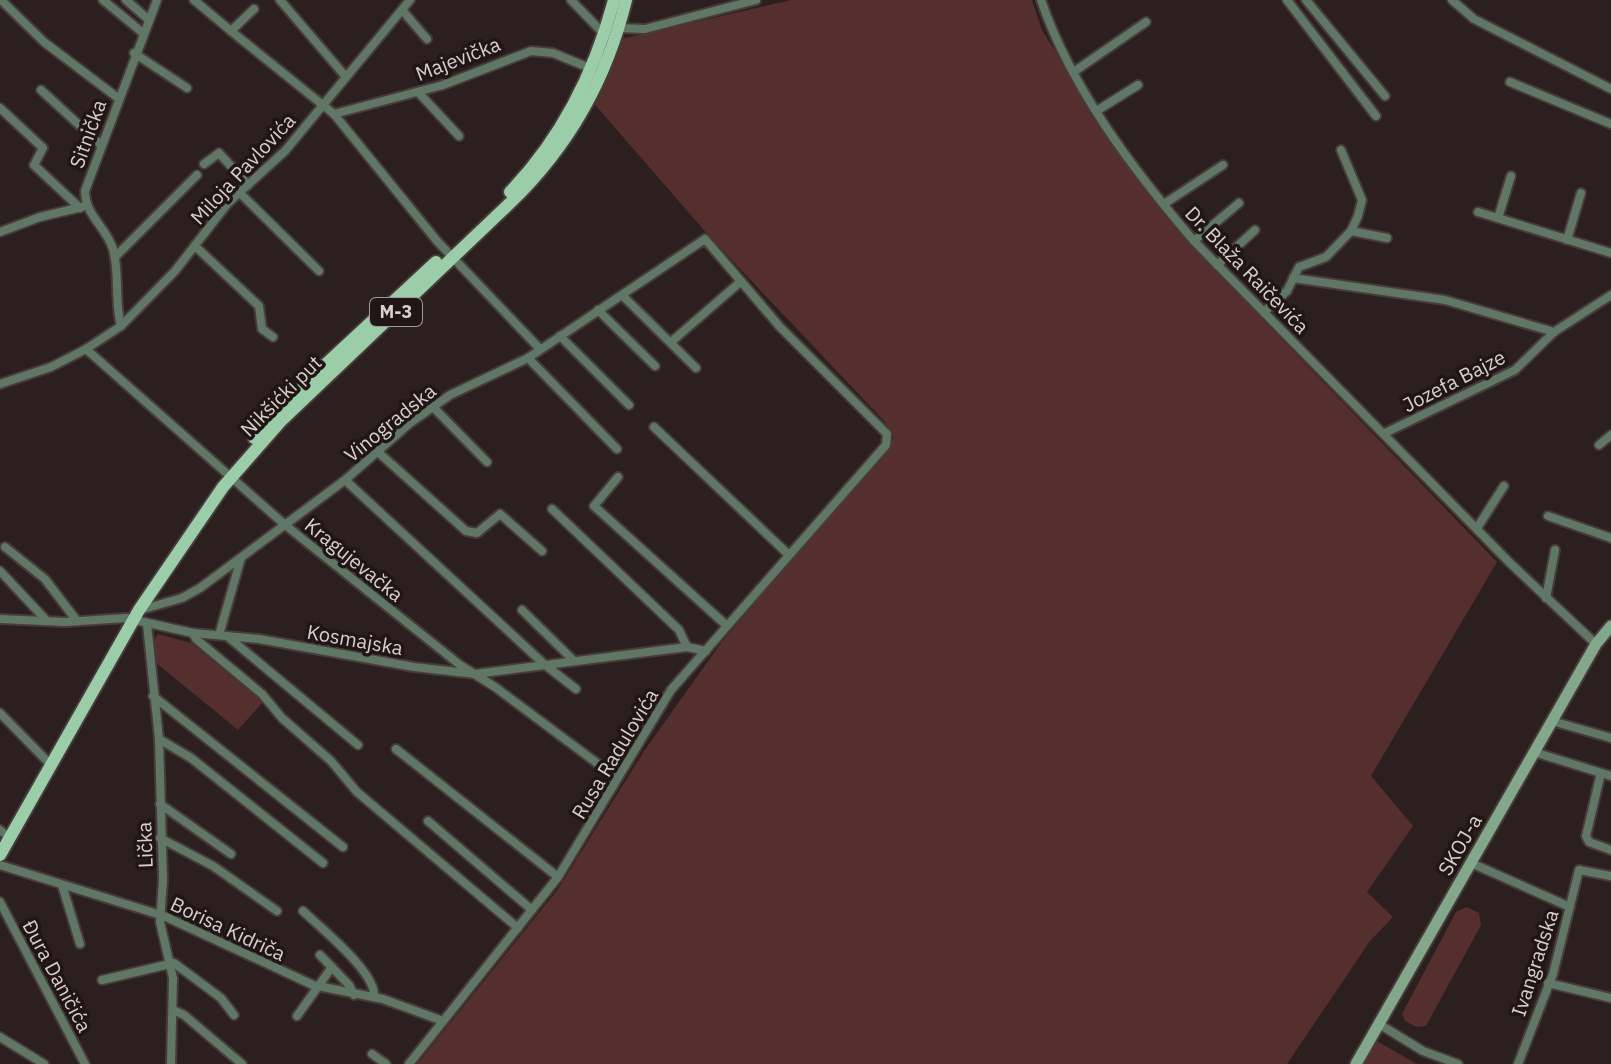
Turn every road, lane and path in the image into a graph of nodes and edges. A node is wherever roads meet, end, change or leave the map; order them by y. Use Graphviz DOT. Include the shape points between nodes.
graph roads {
  1 [pos="1,0"];
  2 [pos="103,0"];
  3 [pos="126,0"];
  4 [pos="157,0"];
  5 [pos="194,0"];
  6 [pos="280,0"];
  7 [pos="410,0"];
  8 [pos="571,0"];
  9 [pos="614,0"];
  10 [pos="626,0"];
  11 [pos="756,0"];
  12 [pos="1041,0"];
  13 [pos="1287,0"];
  14 [pos="1306,0"];
  15 [pos="1452,0"];
  16 [pos="254,9"];
  17 [pos="402,10"];
  18 [pos="149,20"];
  19 [pos="1146,22"];
  20 [pos="618,28"];
  21 [pos="231,31"];
  22 [pos="143,33"];
  23 [pos="604,34"];
  24 [pos="427,39"];
  25 [pos="134,53"];
  26 [pos="592,69"];
  27 [pos="1075,71"];
  28 [pos="346,77"];
  29 [pos="1510,82"];
  30 [pos="1138,85"];
  31 [pos="187,88"];
  32 [pos="1611,89"];
  33 [pos="41,90"];
  34 [pos="418,92"];
  35 [pos="1385,96"];
  36 [pos="118,98"];
  37 [pos="323,104"];
  38 [pos="0,108"];
  39 [pos="1098,110"];
  40 [pos="334,114"];
  41 [pos="1376,116"];
  42 [pos="1611,124"];
  43 [pos="459,136"];
  44 [pos="101,145"];
  45 [pos="1341,150"];
  46 [pos="204,164"];
  47 [pos="1223,165"];
  48 [pos="197,175"];
  49 [pos="1511,176"];
  50 [pos="248,185"];
  51 [pos="239,192"];
  52 [pos="1581,193"];
  53 [pos="1239,203"];
  54 [pos="1164,204"];
  55 [pos="84,207"];
  56 [pos="1478,212"];
  57 [pos="1498,218"];
  58 [pos="1255,230"];
  59 [pos="1351,231"];
  60 [pos="0,232"];
  61 [pos="1387,238"];
  62 [pos="1567,240"];
  63 [pos="1194,241"];
  64 [pos="195,246"];
  65 [pos="1611,253"];
  66 [pos="449,254"];
  67 [pos="115,257"];
  68 [pos="1217,265"];
  69 [pos="319,271"];
  70 [pos="1293,278"];
  71 [pos="739,283"];
  72 [pos="622,295"];
  73 [pos="1611,295"];
  74 [pos="598,310"];
  75 [pos="1264,312"];
  76 [pos="121,326"];
  77 [pos="1554,332"];
  78 [pos="560,336"];
  79 [pos="273,337"];
  80 [pos="671,342"];
  81 [pos="86,349"];
  82 [pos="540,349"];
  83 [pos="528,358"];
  84 [pos="655,366"];
  85 [pos="696,368"];
  86 [pos="0,384"];
  87 [pos="629,405"];
  88 [pos="433,407"];
  89 [pos="654,427"];
  90 [pos="1385,433"];
  91 [pos="1611,435"];
  92 [pos="1599,445"];
  93 [pos="617,449"];
  94 [pos="378,452"];
  95 [pos="487,462"];
  96 [pos="227,477"];
  97 [pos="618,477"];
  98 [pos="345,480"];
  99 [pos="1504,486"];
  100 [pos="552,509"];
  101 [pos="1548,516"];
  102 [pos="284,524"];
  103 [pos="1477,528"];
  104 [pos="1611,538"];
  105 [pos="5,547"];
  106 [pos="1555,550"];
  107 [pos="542,551"];
  108 [pos="789,555"];
  109 [pos="241,558"];
  110 [pos="0,571"];
  111 [pos="1546,598"];
  112 [pos="522,610"];
  113 [pos="140,618"];
  114 [pos="0,619"];
  115 [pos="77,621"];
  116 [pos="48,622"];
  117 [pos="726,625"];
  118 [pos="1611,626"];
  119 [pos="193,633"];
  120 [pos="223,636"];
  121 [pos="1596,644"];
  122 [pos="687,647"];
  123 [pos="706,651"];
  124 [pos="572,659"];
  125 [pos="544,664"];
  126 [pos="475,674"];
  127 [pos="576,689"];
  128 [pos="153,696"];
  129 [pos="0,713"];
  130 [pos="1552,721"];
  131 [pos="1611,738"];
  132 [pos="159,739"];
  133 [pos="358,745"];
  134 [pos="396,749"];
  135 [pos="1534,752"];
  136 [pos="51,765"];
  137 [pos="1606,775"];
  138 [pos="617,778"];
  139 [pos="160,804"];
  140 [pos="428,821"];
  141 [pos="5,834"];
  142 [pos="160,838"];
  143 [pos="343,847"];
  144 [pos="1611,850"];
  145 [pos="231,854"];
  146 [pos="0,855"];
  147 [pos="323,863"];
  148 [pos="1471,863"];
  149 [pos="0,865"];
  150 [pos="1611,876"];
  151 [pos="558,877"];
  152 [pos="62,885"];
  153 [pos="0,902"];
  154 [pos="1570,907"];
  155 [pos="532,910"];
  156 [pos="277,911"];
  157 [pos="303,911"];
  158 [pos="160,914"];
  159 [pos="518,928"];
  160 [pos="80,944"];
  161 [pos="320,955"];
  162 [pos="171,963"];
  163 [pos="332,967"];
  164 [pos="102,980"];
  165 [pos="1548,983"];
  166 [pos="320,987"];
  167 [pos="354,995"];
  168 [pos="374,997"];
  169 [pos="1611,998"];
  170 [pos="173,1010"];
  171 [pos="234,1015"];
  172 [pos="297,1016"];
  173 [pos="443,1021"];
  174 [pos="1379,1024"];
  175 [pos="0,1037"];
  176 [pos="372,1054"];
  177 [pos="171,1060"];
  178 [pos="44,1064"];
  179 [pos="85,1064"];
  180 [pos="181,1064"];
  181 [pos="242,1064"];
  182 [pos="386,1064"];
  183 [pos="409,1064"];
  184 [pos="1356,1064"];
  185 [pos="1458,1064"];
  186 [pos="1518,1064"];
  1 -- 36 [label="street" via="44,42"];
  2 -- 22 [label="street"];
  3 -- 18 [label="street"];
  4 -- 18 [label="street, Sitnička"];
  5 -- 21 [label="street"];
  6 -- 28 [label="street"];
  7 -- 17 [label="street, Miloja Pavlovića"];
  8 -- 23 [label="street"];
  9 -- 23 [label="main road"];
  10 -- 20 [label="main road, Nikšićki put / M-3"];
  11 -- 20 [label="street" via="645,29"];
  12 -- 27 [label="street, Dr. Blaža Raičevića"];
  13 -- 41 [label="street"];
  14 -- 35 [label="street"];
  15 -- 32 [label="street" via="1474,19"];
  16 -- 21 [label="street"];
  17 -- 24 [label="street"];
  17 -- 28 [label="street, Miloja Pavlovića"];
  18 -- 22 [label="street, Sitnička"];
  19 -- 27 [label="street"];
  20 -- 66 [label="main road, Nikšićki put / M-3" via="594,90 562,144 524,190"];
  21 -- 37 [label="street"];
  22 -- 25 [label="street, Sitnička"];
  23 -- 26 [label="main road"];
  25 -- 31 [label="street"];
  25 -- 36 [label="street, Sitnička"];
  26 -- 34 [label="street, Majevička" via="553,53 531,51"];
  26 -- 66 [label="main road" via="565,121 519,183"];
  27 -- 39 [label="street, Dr. Blaža Raičevića"];
  28 -- 37 [label="street, Miloja Pavlovića"];
  29 -- 42 [label="street"];
  30 -- 39 [label="street"];
  33 -- 44 [label="street"];
  34 -- 40 [label="street, Majevička"];
  34 -- 43 [label="street"];
  36 -- 44 [label="street, Sitnička"];
  37 -- 40 [label="street"];
  37 -- 50 [label="street, Miloja Pavlovića"];
  38 -- 55 [label="street" via="43,148 34,165"];
  39 -- 54 [label="street, Dr. Blaža Raičevića"];
  40 -- 66 [label="street"];
  44 -- 55 [label="street, Sitnička" via="85,188"];
  45 -- 59 [label="street" via="1362,200"];
  46 -- 50 [label="street" via="219,153"];
  47 -- 54 [label="street"];
  48 -- 67 [label="street"];
  49 -- 57 [label="street"];
  50 -- 51 [label="street, Miloja Pavlovića"];
  51 -- 64 [label="street, Miloja Pavlovića"];
  51 -- 69 [label="street"];
  52 -- 62 [label="street"];
  53 -- 63 [label="street"];
  54 -- 63 [label="street, Dr. Blaža Raičevića"];
  55 -- 60 [label="street"];
  55 -- 67 [label="street" via="107,236"];
  56 -- 57 [label="street"];
  57 -- 62 [label="street"];
  58 -- 68 [label="street"];
  59 -- 61 [label="street"];
  59 -- 70 [label="street" via="1324,259 1301,266"];
  62 -- 65 [label="street"];
  63 -- 68 [label="street, Dr. Blaža Raičevića"];
  64 -- 76 [label="street, Miloja Pavlovića"];
  64 -- 79 [label="street" via="259,306 262,329"];
  66 -- 82 [label="street"];
  66 -- 96 [label="main road, Nikšićki put / M-3"];
  67 -- 76 [label="street"];
  68 -- 75 [label="street, Dr. Blaža Raičevića"];
  70 -- 75 [label="street" via="1283,296"];
  70 -- 77 [label="street" via="1445,300"];
  71 -- 72 [label="street, Vinogradska" via="705,239"];
  71 -- 80 [label="street"];
  71 -- 108 [label="street, Rusa Radulovića" via="887,434 886,445"];
  72 -- 74 [label="street, Vinogradska"];
  72 -- 80 [label="street"];
  73 -- 77 [label="street, Jozefa Bajze"];
  74 -- 78 [label="street, Vinogradska"];
  74 -- 84 [label="street"];
  75 -- 90 [label="street, Dr. Blaža Raičevića"];
  76 -- 81 [label="street, Miloja Pavlovića"];
  77 -- 90 [label="street, Jozefa Bajze" via="1515,370"];
  78 -- 82 [label="street, Vinogradska"];
  78 -- 87 [label="street"];
  80 -- 85 [label="street"];
  81 -- 86 [label="street, Miloja Pavlovića"];
  81 -- 96 [label="street, Kragujevačka"];
  82 -- 83 [label="street, Vinogradska"];
  83 -- 88 [label="street, Vinogradska"];
  83 -- 93 [label="street"];
  88 -- 94 [label="street, Vinogradska"];
  88 -- 95 [label="street"];
  89 -- 108 [label="street"];
  90 -- 103 [label="street, Dr. Blaža Raičevića"];
  91 -- 92 [label="street"];
  94 -- 98 [label="street, Vinogradska"];
  94 -- 107 [label="street" via="466,531 477,533 500,514"];
  96 -- 102 [label="street, Kragujevačka"];
  96 -- 113 [label="main road, Nikšićki put / M-3"];
  97 -- 117 [label="street" via="594,506"];
  98 -- 102 [label="street, Vinogradska"];
  98 -- 125 [label="street"];
  99 -- 103 [label="street"];
  100 -- 122 [label="street" via="679,630"];
  101 -- 104 [label="street"];
  102 -- 109 [label="street, Vinogradska"];
  102 -- 126 [label="street, Kragujevačka"];
  103 -- 111 [label="street, Dr. Blaža Raičevića"];
  105 -- 115 [label="street" via="45,579"];
  106 -- 111 [label="street"];
  108 -- 117 [label="street, Rusa Radulovića"];
  109 -- 113 [label="street, Vinogradska" via="182,598"];
  109 -- 120 [label="street"];
  110 -- 116 [label="street"];
  111 -- 121 [label="street, Dr. Blaža Raičevića"];
  112 -- 124 [label="street"];
  113 -- 115 [label="street, Kosmajska"];
  113 -- 119 [label="street, Kosmajska"];
  113 -- 128 [label="street, Lička"];
  113 -- 136 [label="main road, Nikšićki put / M-3"];
  114 -- 116 [label="street, Kosmajska"];
  115 -- 116 [label="street, Kosmajska"];
  117 -- 123 [label="street, Rusa Radulovića"];
  118 -- 121 [label="main road, SKOJ-a"];
  119 -- 120 [label="street, Kosmajska"];
  119 -- 159 [label="street" via="262,694 357,792"];
  120 -- 126 [label="street, Kosmajska"];
  120 -- 133 [label="street"];
  121 -- 130 [label="main road, SKOJ-a"];
  122 -- 123 [label="street, Kosmajska"];
  122 -- 124 [label="street, Kosmajska"];
  123 -- 138 [label="street, Rusa Radulovića" via="663,701"];
  124 -- 125 [label="street, Kosmajska"];
  125 -- 126 [label="street, Kosmajska"];
  125 -- 127 [label="street"];
  126 -- 138 [label="street, Kragujevačka"];
  128 -- 132 [label="street, Lička"];
  128 -- 143 [label="street"];
  129 -- 136 [label="street"];
  130 -- 131 [label="street"];
  130 -- 135 [label="main road, SKOJ-a"];
  132 -- 139 [label="street, Lička"];
  132 -- 147 [label="street"];
  134 -- 151 [label="street"];
  135 -- 137 [label="street"];
  135 -- 148 [label="main road, SKOJ-a"];
  136 -- 141 [label="main road, Nikšićki put / M-3"];
  137 -- 144 [label="street" via="1586,836"];
  138 -- 151 [label="street, Rusa Radulovića"];
  139 -- 142 [label="street, Lička"];
  139 -- 145 [label="street"];
  140 -- 155 [label="street"];
  141 -- 146 [label="main road, Nikšićki put / M-3"];
  142 -- 156 [label="street" via="213,866"];
  142 -- 158 [label="street, Lička"];
  148 -- 154 [label="street"];
  148 -- 174 [label="main road, SKOJ-a"];
  149 -- 152 [label="street, Borisa Kidriča"];
  150 -- 154 [label="street, Ivangradska" via="1579,870"];
  151 -- 155 [label="street, Rusa Radulovića"];
  152 -- 158 [label="street, Borisa Kidriča"];
  152 -- 160 [label="street"];
  153 -- 179 [label="street, Đura Daničića"];
  154 -- 165 [label="street, Ivangradska"];
  155 -- 159 [label="street, Rusa Radulovića"];
  157 -- 168 [label="street" via="365,972"];
  158 -- 162 [label="street, Lička"];
  158 -- 166 [label="street, Borisa Kidriča"];
  159 -- 173 [label="street, Rusa Radulovića"];
  161 -- 163 [label="street"];
  162 -- 164 [label="street"];
  162 -- 170 [label="street, Lička"];
  162 -- 171 [label="street" via="221,998"];
  163 -- 166 [label="street"];
  163 -- 167 [label="street"];
  165 -- 169 [label="street"];
  165 -- 186 [label="street, Ivangradska"];
  166 -- 167 [label="street, Borisa Kidriča"];
  166 -- 172 [label="street"];
  167 -- 168 [label="street, Borisa Kidriča"];
  168 -- 173 [label="street, Borisa Kidriča"];
  170 -- 177 [label="street, Lička"];
  170 -- 181 [label="street"];
  173 -- 183 [label="street, Rusa Radulovića"];
  174 -- 184 [label="main road, SKOJ-a"];
  174 -- 185 [label="street" via="1423,1051"];
  175 -- 178 [label="street"];
  176 -- 182 [label="street"];
  177 -- 180 [label="street"];
}
